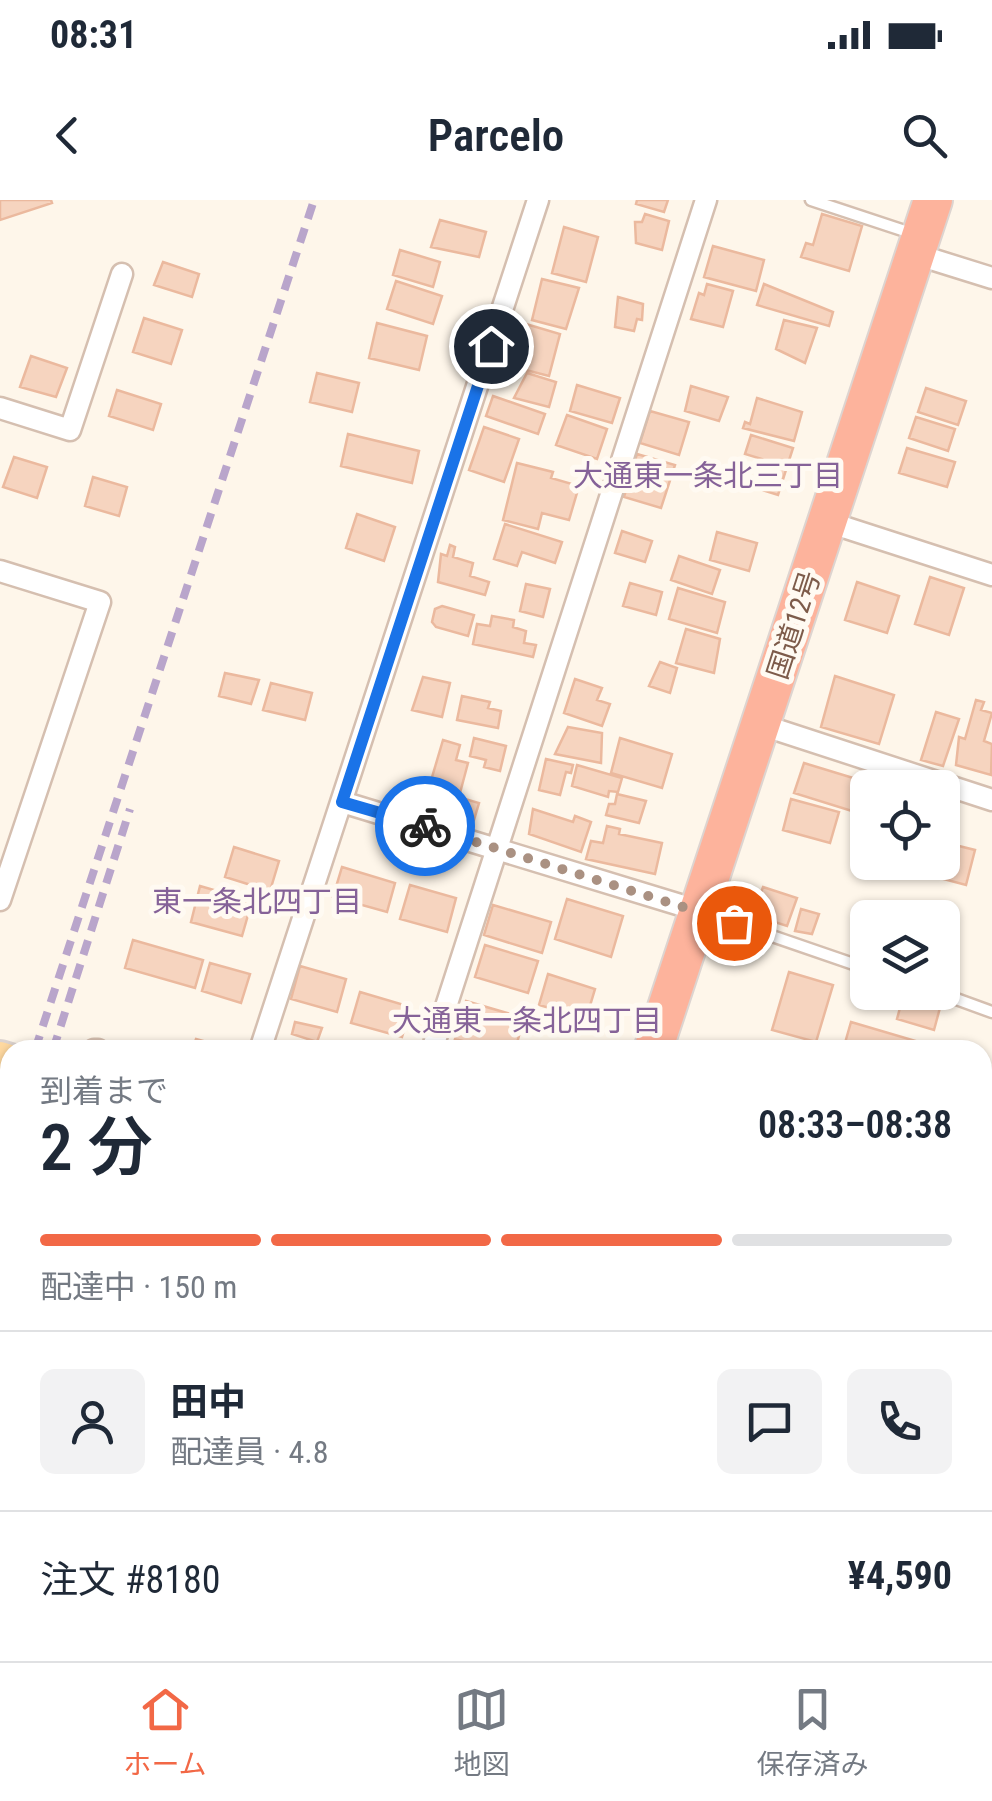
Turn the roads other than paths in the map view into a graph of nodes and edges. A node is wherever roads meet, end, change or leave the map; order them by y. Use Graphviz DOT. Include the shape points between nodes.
graph roads {
  1 [pos="538,200"];
  2 [pos="706,200"];
  3 [pos="811,200"];
  4 [pos="933,200"];
  5 [pos="918,245"];
  6 [pos="122,274"];
  7 [pos="992,278"];
  8 [pos="0,408"];
  9 [pos="828,522"];
  10 [pos="0,571"];
  11 [pos="992,575"];
  12 [pos="762,724"];
  13 [pos="992,800"];
  14 [pos="342,802"];
  15 [pos="499,848"];
  16 [pos="0,900"];
  17 [pos="700,911"];
  18 [pos="850,963"];
  19 [pos="960,1001"];
  20 [pos="992,1012"];
  21 [pos="263,1040"];
  22 [pos="435,1040"];
  23 [pos="656,1040"];
  1 -- 14 [label="street"];
  2 -- 15 [label="street"];
  3 -- 5 [label="lane"];
  4 -- 5 [label="highway, 国道12号"];
  5 -- 7 [label="street"];
  5 -- 9 [label="highway, 国道12号"];
  6 -- 8 [label="street" via="70,430"];
  9 -- 11 [label="street"];
  9 -- 12 [label="highway, 国道12号"];
  10 -- 16 [label="street" via="100,602"];
  12 -- 13 [label="street"];
  12 -- 17 [label="highway, 国道12号"];
  14 -- 15 [label="street"];
  14 -- 21 [label="street"];
  15 -- 17 [label="street"];
  15 -- 22 [label="street"];
  17 -- 18 [label="lane"];
  17 -- 23 [label="highway, 国道12号"];
  19 -- 20 [label="lane"];
}
